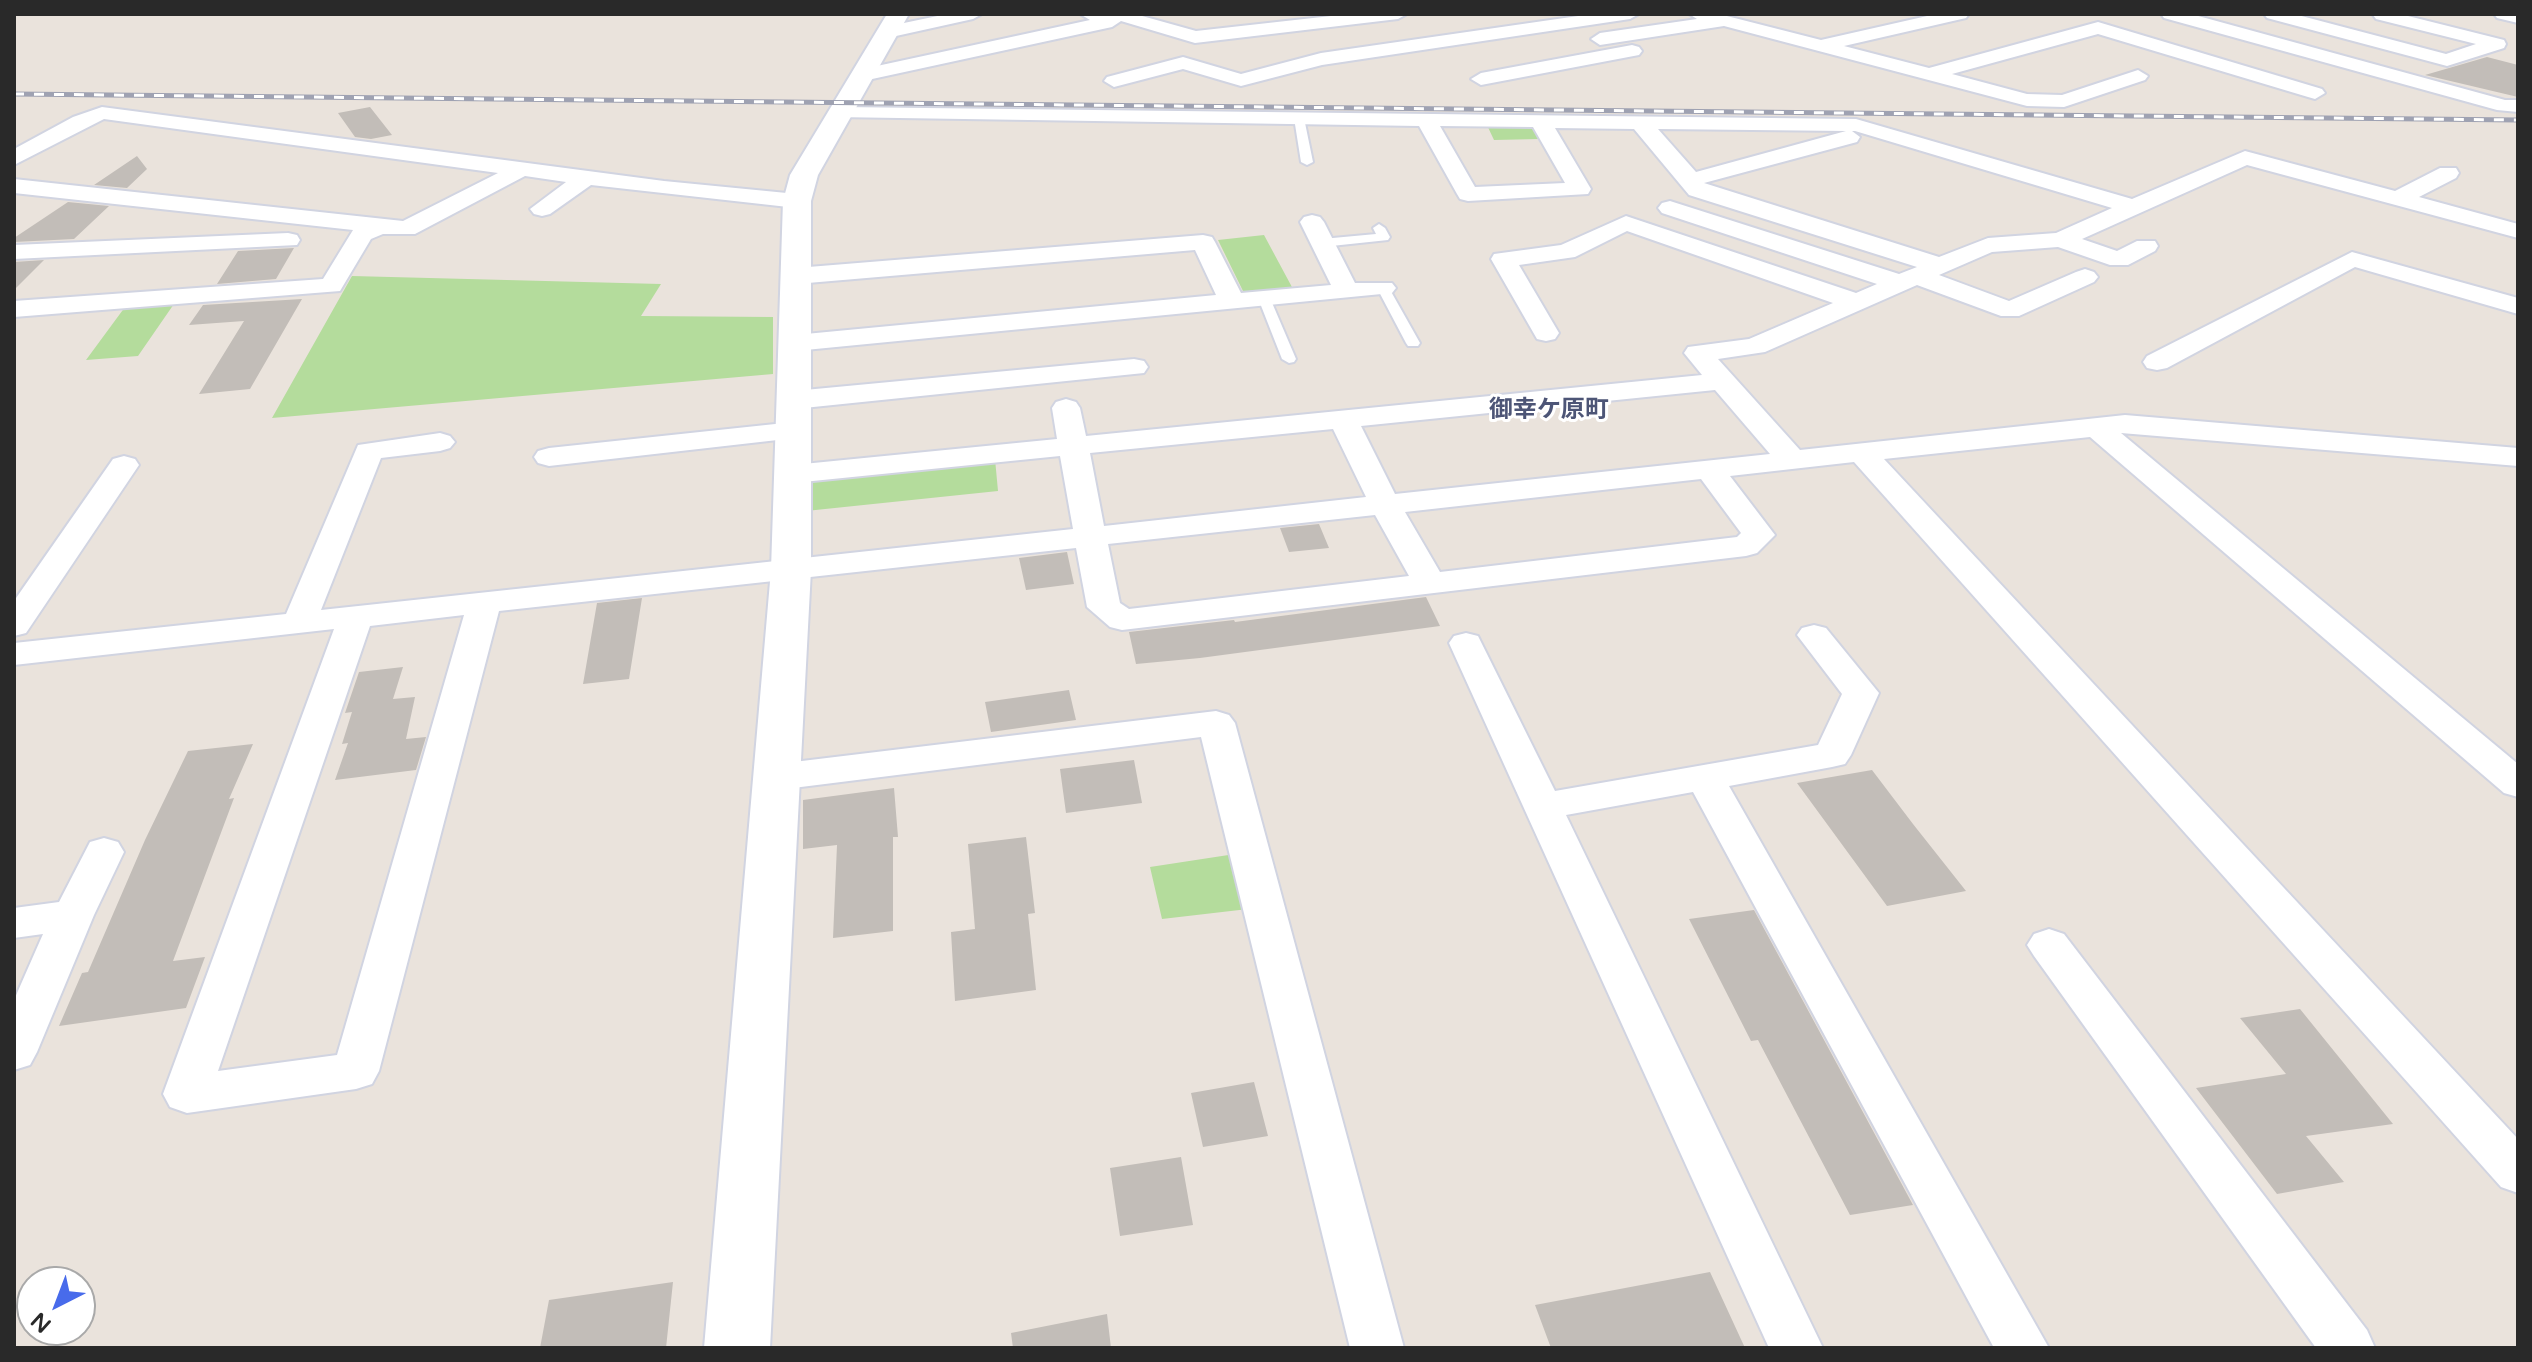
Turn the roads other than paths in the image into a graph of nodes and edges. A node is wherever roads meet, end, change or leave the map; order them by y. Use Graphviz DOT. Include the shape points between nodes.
graph roads {
  1 [pos="973,14"];
  2 [pos="1089,14"];
  3 [pos="1115,14"];
  4 [pos="1398,14"];
  5 [pos="1630,14"];
  6 [pos="1960,14"];
  7 [pos="2170,14"];
  8 [pos="2273,14"];
  9 [pos="2503,14"];
  10 [pos="2382,15"];
  11 [pos="1710,16"];
  12 [pos="2518,18"];
  13 [pos="893,23"];
  14 [pos="1755,29"];
  15 [pos="1819,46"];
  16 [pos="1536,49"];
  17 [pos="863,75"];
  18 [pos="1929,75"];
  19 [pos="2138,76"];
  20 [pos="1481,79"];
  21 [pos="1114,81"];
  22 [pos="2315,93"];
  23 [pos="2518,106"];
  24 [pos="841,113"];
  25 [pos="1299,118"];
  26 [pos="1426,120"];
  27 [pos="1540,121"];
  28 [pos="1640,122"];
  29 [pos="1874,130"];
  30 [pos="14,158"];
  31 [pos="1307,162"];
  32 [pos="522,169"];
  33 [pos="2448,173"];
  34 [pos="586,178"];
  35 [pos="1691,180"];
  36 [pos="14,186"];
  37 [pos="2398,199"];
  38 [pos="797,201"];
  39 [pos="2133,207"];
  40 [pos="1670,208"];
  41 [pos="542,209"];
  42 [pos="381,226"];
  43 [pos="1379,228"];
  44 [pos="2518,231"];
  45 [pos="1317,233"];
  46 [pos="288,240"];
  47 [pos="2060,240"];
  48 [pos="2146,246"];
  49 [pos="14,252"];
  50 [pos="1919,275"];
  51 [pos="796,276"];
  52 [pos="2085,277"];
  53 [pos="1383,288"];
  54 [pos="1347,291"];
  55 [pos="1264,298"];
  56 [pos="1232,301"];
  57 [pos="1857,302"];
  58 [pos="2518,306"];
  59 [pos="14,309"];
  60 [pos="1546,333"];
  61 [pos="795,343"];
  62 [pos="1413,343"];
  63 [pos="1289,359"];
  64 [pos="2157,362"];
  65 [pos="1134,367"];
  66 [pos="1722,381"];
  67 [pos="1066,408"];
  68 [pos="794,415"];
  69 [pos="1343,419"];
  70 [pos="2095,426"];
  71 [pos="440,442"];
  72 [pos="1074,446"];
  73 [pos="1861,452"];
  74 [pos="549,457"];
  75 [pos="2518,457"];
  76 [pos="1792,460"];
  77 [pos="124,465"];
  78 [pos="1709,469"];
  79 [pos="793,474"];
  80 [pos="1385,505"];
  81 [pos="1090,537"];
  82 [pos="791,570"];
  83 [pos="1429,581"];
  84 [pos="484,603"];
  85 [pos="356,617"];
  86 [pos="299,623"];
  87 [pos="14,626"];
  88 [pos="1814,635"];
  89 [pos="1466,643"];
  90 [pos="14,654"];
  91 [pos="777,777"];
  92 [pos="1705,778"];
  93 [pos="2518,784"];
  94 [pos="1542,806"];
  95 [pos="104,852"];
  96 [pos="73,915"];
  97 [pos="14,923"];
  98 [pos="2049,945"];
  99 [pos="14,1052"];
  100 [pos="2518,1172"];
  101 [pos="737,1348"];
  102 [pos="1377,1348"];
  103 [pos="1796,1348"];
  104 [pos="2022,1348"];
  105 [pos="2348,1348"];
  1 -- 13 [label="street"];
  2 -- 17 [label="street" via="1112,21"];
  3 -- 4 [label="street" via="1195,37"];
  5 -- 21 [label="street" via="1321,59 1241,80 1183,63"];
  6 -- 15 [label="street"];
  7 -- 23 [label="street"];
  8 -- 10 [label="street" via="2447,60 2497,44"];
  9 -- 12 [label="street"];
  11 -- 14 [label="street"];
  11 -- 16 [label="street"];
  13 -- 17 [label="street"];
  14 -- 15 [label="street"];
  14 -- 20 [label="street"];
  15 -- 18 [label="street"];
  17 -- 24 [label="street"];
  18 -- 19 [label="street" via="2027,100 2064,101"];
  18 -- 22 [label="street" via="2098,28"];
  24 -- 25 [label="street"];
  24 -- 38 [label="street" via="804,175"];
  25 -- 26 [label="street"];
  25 -- 31 [label="lane"];
  26 -- 27 [label="street"];
  26 -- 27 [label="street" via="1468,194 1580,189"];
  27 -- 28 [label="street"];
  28 -- 29 [label="street" via="1856,125"];
  28 -- 35 [label="street"];
  29 -- 35 [label="street"];
  29 -- 39 [label="street"];
  30 -- 32 [label="street" via="102,113"];
  32 -- 34 [label="street"];
  32 -- 42 [label="street" via="407,229"];
  33 -- 37 [label="street"];
  34 -- 38 [label="street"];
  34 -- 41 [label="street"];
  35 -- 50 [label="street" via="1697,190"];
  36 -- 42 [label="street"];
  37 -- 39 [label="street" via="2245,158"];
  37 -- 44 [label="street"];
  38 -- 51 [label="street"];
  39 -- 47 [label="street"];
  40 -- 50 [label="street"];
  42 -- 59 [label="street" via="362,234 331,286"];
  43 -- 45 [label="lane" via="1384,237"];
  45 -- 54 [label="street"];
  46 -- 49 [label="street"];
  47 -- 48 [label="street" via="2119,260"];
  47 -- 50 [label="street" via="1988,245"];
  50 -- 52 [label="street" via="2010,310"];
  50 -- 57 [label="street"];
  51 -- 56 [label="street" via="1203,242"];
  51 -- 61 [label="street"];
  53 -- 54 [label="street"];
  53 -- 62 [label="lane"];
  54 -- 55 [label="street"];
  55 -- 56 [label="street"];
  55 -- 63 [label="lane"];
  56 -- 61 [label="street"];
  57 -- 60 [label="street" via="1626,223 1566,252 1503,259"];
  57 -- 66 [label="street" via="1755,346 1698,353"];
  58 -- 64 [label="street" via="2352,259"];
  61 -- 68 [label="street"];
  65 -- 68 [label="street"];
  66 -- 69 [label="street"];
  66 -- 76 [label="street"];
  67 -- 72 [label="street"];
  68 -- 74 [label="street"];
  68 -- 79 [label="street"];
  69 -- 72 [label="street"];
  69 -- 80 [label="street"];
  70 -- 73 [label="street"];
  70 -- 75 [label="street" via="2125,424"];
  70 -- 93 [label="street"];
  71 -- 86 [label="street" via="369,451"];
  72 -- 79 [label="street"];
  72 -- 81 [label="street"];
  73 -- 76 [label="street"];
  73 -- 100 [label="street"];
  76 -- 78 [label="street"];
  77 -- 87 [label="street"];
  78 -- 80 [label="street"];
  78 -- 83 [label="street" via="1759,535 1746,546"];
  79 -- 82 [label="street"];
  80 -- 81 [label="street"];
  80 -- 83 [label="street"];
  81 -- 82 [label="street"];
  81 -- 83 [label="street" via="1104,607 1122,620"];
  82 -- 84 [label="street"];
  82 -- 91 [label="street"];
  84 -- 85 [label="street"];
  84 -- 85 [label="street" via="356,1071 187,1094"];
  85 -- 86 [label="street"];
  86 -- 90 [label="street"];
  88 -- 92 [label="street" via="1861,693 1832,755"];
  89 -- 94 [label="street"];
  91 -- 101 [label="street"];
  91 -- 102 [label="street" via="1216,723"];
  92 -- 94 [label="street"];
  92 -- 104 [label="street"];
  94 -- 103 [label="street"];
  95 -- 96 [label="street"];
  96 -- 97 [label="street"];
  96 -- 99 [label="street"];
  98 -- 105 [label="street"];
}
